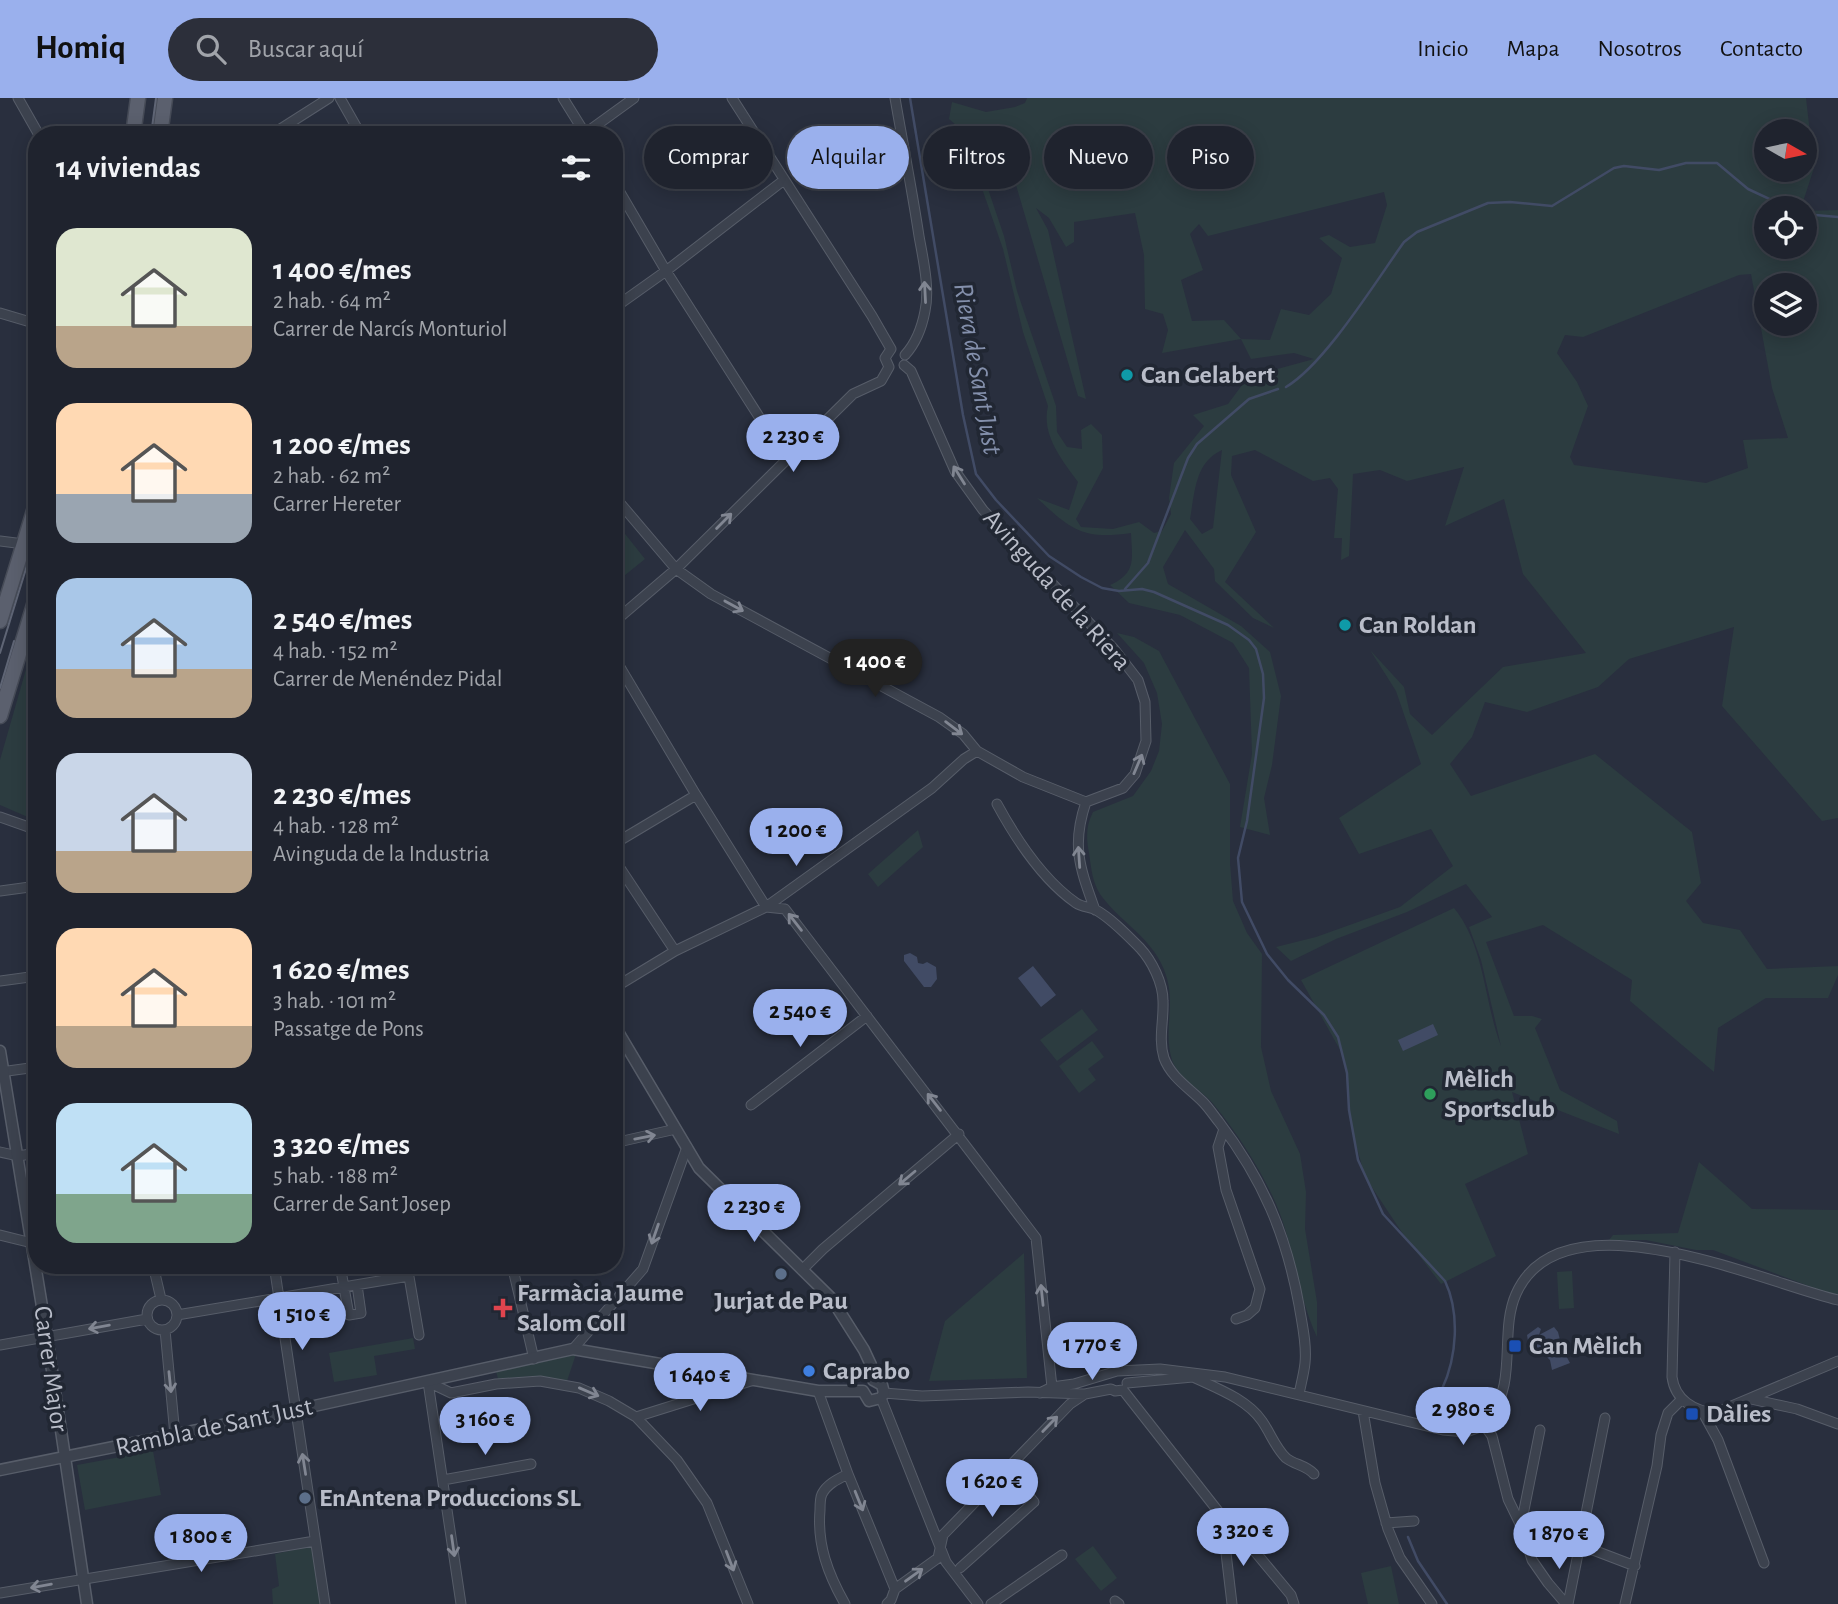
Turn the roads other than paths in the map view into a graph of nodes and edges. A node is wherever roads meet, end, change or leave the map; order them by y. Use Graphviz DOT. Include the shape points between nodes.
graph roads {
  1 [pos="18,98"];
  2 [pos="138,98"];
  3 [pos="165,98"];
  4 [pos="329,98"];
  5 [pos="340,98"];
  6 [pos="563,98"];
  7 [pos="634,98"];
  8 [pos="732,98"];
  9 [pos="895,98"];
  10 [pos="33,126"];
  11 [pos="135,126"];
  12 [pos="161,126"];
  13 [pos="285,126"];
  14 [pos="356,126"];
  15 [pos="580,126"];
  16 [pos="596,126"];
  17 [pos="784,180"];
  18 [pos="623,197"];
  19 [pos="667,271"];
  20 [pos="623,302"];
  21 [pos="0,313"];
  22 [pos="28,321"];
  23 [pos="891,349"];
  24 [pos="904,360"];
  25 [pos="889,367"];
  26 [pos="786,459"];
  27 [pos="623,507"];
  28 [pos="28,531"];
  29 [pos="0,541"];
  30 [pos="24,544"];
  31 [pos="676,569"];
  32 [pos="623,614"];
  33 [pos="0,621"];
  34 [pos="28,624"];
  35 [pos="623,672"];
  36 [pos="0,716"];
  37 [pos="977,751"];
  38 [pos="696,795"];
  39 [pos="1086,802"];
  40 [pos="997,804"];
  41 [pos="0,817"];
  42 [pos="28,827"];
  43 [pos="623,839"];
  44 [pos="623,873"];
  45 [pos="28,887"];
  46 [pos="0,891"];
  47 [pos="766,907"];
  48 [pos="1095,910"];
  49 [pos="675,951"];
  50 [pos="28,977"];
  51 [pos="0,981"];
  52 [pos="623,983"];
  53 [pos="867,1016"];
  54 [pos="623,1040"];
  55 [pos="0,1051"];
  56 [pos="28,1069"];
  57 [pos="2,1073"];
  58 [pos="751,1105"];
  59 [pos="676,1129"];
  60 [pos="1224,1129"];
  61 [pos="959,1134"];
  62 [pos="623,1141"];
  63 [pos="687,1147"];
  64 [pos="0,1152"];
  65 [pos="28,1154"];
  66 [pos="18,1156"];
  67 [pos="28,1210"];
  68 [pos="0,1235"];
  69 [pos="28,1241"];
  70 [pos="1675,1252"];
  71 [pos="802,1270"];
  72 [pos="38,1274"];
  73 [pos="155,1274"];
  74 [pos="275,1274"];
  75 [pos="342,1274"];
  76 [pos="514,1274"];
  77 [pos="409,1276"];
  78 [pos="357,1285"];
  79 [pos="344,1287"];
  80 [pos="279,1299"];
  81 [pos="161,1300"];
  82 [pos="1838,1300"];
  83 [pos="177,1315"];
  84 [pos="1236,1318"];
  85 [pos="147,1319"];
  86 [pos="165,1330"];
  87 [pos="419,1335"];
  88 [pos="47,1337"];
  89 [pos="0,1345"];
  90 [pos="573,1349"];
  91 [pos="534,1359"];
  92 [pos="1838,1361"];
  93 [pos="486,1370"];
  94 [pos="1113,1372"];
  95 [pos="1208,1375"];
  96 [pos="1192,1377"];
  97 [pos="757,1380"];
  98 [pos="873,1380"];
  99 [pos="428,1382"];
  100 [pos="496,1384"];
  101 [pos="1125,1386"];
  102 [pos="1052,1387"];
  103 [pos="1111,1390"];
  104 [pos="818,1391"];
  105 [pos="863,1391"];
  106 [pos="1041,1393"];
  107 [pos="1085,1394"];
  108 [pos="1299,1394"];
  109 [pos="882,1396"];
  110 [pos="1750,1398"];
  111 [pos="1682,1399"];
  112 [pos="296,1410"];
  113 [pos="1363,1411"];
  114 [pos="1702,1412"];
  115 [pos="636,1417"];
  116 [pos="1489,1418"];
  117 [pos="1605,1418"];
  118 [pos="1838,1424"];
  119 [pos="1477,1428"];
  120 [pos="1488,1429"];
  121 [pos="1540,1430"];
  122 [pos="176,1435"];
  123 [pos="64,1457"];
  124 [pos="531,1464"];
  125 [pos="1006,1469"];
  126 [pos="0,1470"];
  127 [pos="848,1474"];
  128 [pos="1314,1474"];
  129 [pos="443,1480"];
  130 [pos="1225,1520"];
  131 [pos="1414,1521"];
  132 [pos="1386,1523"];
  133 [pos="1522,1527"];
  134 [pos="1237,1530"];
  135 [pos="1226,1534"];
  136 [pos="315,1541"];
  137 [pos="1580,1545"];
  138 [pos="941,1547"];
  139 [pos="1062,1555"];
  140 [pos="1764,1563"];
  141 [pos="1635,1566"];
  142 [pos="960,1568"];
  143 [pos="83,1578"];
  144 [pos="895,1589"];
  145 [pos="0,1593"];
  146 [pos="87,1604"];
  147 [pos="325,1604"];
  148 [pos="461,1604"];
  149 [pos="748,1604"];
  150 [pos="845,1604"];
  151 [pos="887,1604"];
  152 [pos="978,1604"];
  153 [pos="991,1604"];
  154 [pos="1232,1604"];
  155 [pos="1294,1604"];
  156 [pos="1432,1604"];
  157 [pos="1567,1604"];
  158 [pos="1625,1604"];
  1 -- 10 [label="street"];
  2 -- 11 [label="main road"];
  3 -- 12 [label="main road"];
  4 -- 13 [label="street"];
  5 -- 14 [label="street"];
  6 -- 15 [label="street"];
  7 -- 16 [label="street"];
  8 -- 17 [label="street"];
  24 -- 9 [label="street, one-way" via="914,346 926,310 926,294"];
  17 -- 19 [label="street"];
  17 -- 23 [label="street"];
  18 -- 19 [label="street"];
  19 -- 20 [label="street"];
  19 -- 26 [label="street"];
  21 -- 22 [label="street"];
  23 -- 24 [label="street" via="901,349"];
  23 -- 25 [label="street" via="885,358"];
  24 -- 25 [label="street" via="898,369"];
  39 -- 24 [label="street, Avinguda de la Riera, one-way" via="1123,788 1135,774 1146,741 1145,702 1138,680 983,510 956,471"];
  25 -- 26 [label="street" via="881,381 853,394"];
  31 -- 26 [label="street, one-way"];
  27 -- 31 [label="street"];
  28 -- 30 [label="main road"];
  29 -- 30 [label="street"];
  30 -- 33 [label="main road"];
  31 -- 32 [label="street"];
  31 -- 37 [label="street, one-way" via="711,594 939,717"];
  34 -- 36 [label="main road"];
  35 -- 38 [label="street"];
  37 -- 39 [label="street" via="1023,777"];
  37 -- 47 [label="street"];
  38 -- 43 [label="street"];
  38 -- 47 [label="street"];
  48 -- 39 [label="street, one-way" via="1079,866 1078,824"];
  40 -- 48 [label="street" via="1017,840 1055,883 1078,904"];
  41 -- 42 [label="street"];
  44 -- 49 [label="street"];
  45 -- 46 [label="street"];
  47 -- 49 [label="street"];
  53 -- 47 [label="street, one-way" via="785,909"];
  48 -- 60 [label="street" via="1141,949 1152,967 1163,1001 1164,1057"];
  49 -- 52 [label="street"];
  50 -- 51 [label="street"];
  53 -- 58 [label="street"];
  61 -- 53 [label="street, one-way"];
  54 -- 59 [label="street"];
  55 -- 57 [label="street, Carrer Major"];
  56 -- 57 [label="street"];
  57 -- 66 [label="street, Carrer Major"];
  62 -- 59 [label="street, one-way"];
  59 -- 63 [label="street"];
  60 -- 84 [label="street" via="1218,1147 1226,1190 1260,1289 1255,1308"];
  60 -- 108 [label="street" via="1257,1177 1290,1267 1304,1337"];
  61 -- 71 [label="street, one-way"];
  102 -- 61 [label="street, one-way" via="1036,1238"];
  63 -- 71 [label="street" via="699,1168"];
  63 -- 90 [label="street, one-way" via="643,1269"];
  64 -- 66 [label="street"];
  65 -- 66 [label="street"];
  66 -- 67 [label="street, Carrer Major"];
  68 -- 69 [label="street"];
  70 -- 82 [label="street"];
  70 -- 111 [label="street" via="1672,1377"];
  70 -- 116 [label="street" via="1602,1245 1570,1249 1526,1275 1510,1308 1504,1388"];
  71 -- 98 [label="street" via="831,1298 864,1350"];
  72 -- 88 [label="street, Carrer Major"];
  73 -- 81 [label="street"];
  74 -- 80 [label="street"];
  75 -- 79 [label="street"];
  76 -- 91 [label="street"];
  77 -- 78 [label="street"];
  77 -- 87 [label="street"];
  78 -- 79 [label="street"];
  78 -- 79 [label="street" via="362,1313 349,1315"];
  79 -- 80 [label="street"];
  80 -- 83 [label="street"];
  80 -- 112 [label="street"];
  81 -- 83 [label="street" via="172,1304"];
  81 -- 85 [label="street" via="149,1306"];
  83 -- 86 [label="street"];
  85 -- 86 [label="street" via="154,1328"];
  85 -- 88 [label="street, one-way"];
  86 -- 122 [label="street, one-way"];
  88 -- 89 [label="street"];
  88 -- 123 [label="street, Carrer Major"];
  90 -- 91 [label="street, Rambla de Sant Just"];
  90 -- 97 [label="street"];
  91 -- 93 [label="street, Rambla de Sant Just"];
  92 -- 110 [label="street"];
  93 -- 99 [label="street, Rambla de Sant Just"];
  93 -- 100 [label="street"];
  94 -- 95 [label="street" via="1160,1369"];
  94 -- 101 [label="street" via="1123,1372"];
  94 -- 102 [label="street"];
  94 -- 103 [label="street" via="1107,1382"];
  95 -- 96 [label="street"];
  95 -- 108 [label="street"];
  96 -- 101 [label="street"];
  96 -- 128 [label="street" via="1225,1392 1256,1414 1289,1461"];
  97 -- 104 [label="street"];
  97 -- 115 [label="street"];
  98 -- 105 [label="street"];
  98 -- 109 [label="street" via="882,1385"];
  99 -- 100 [label="street" via="452,1393"];
  99 -- 112 [label="street, Rambla de Sant Just"];
  99 -- 129 [label="street"];
  100 -- 115 [label="street, one-way" via="540,1381 579,1388"];
  101 -- 103 [label="street" via="1119,1392"];
  101 -- 130 [label="street"];
  102 -- 106 [label="street"];
  103 -- 107 [label="street"];
  104 -- 105 [label="street"];
  104 -- 127 [label="street"];
  105 -- 109 [label="street" via="869,1401"];
  106 -- 107 [label="street"];
  106 -- 109 [label="street"];
  125 -- 107 [label="street, one-way"];
  108 -- 113 [label="street"];
  109 -- 138 [label="street"];
  110 -- 114 [label="street" via="1715,1413"];
  110 -- 118 [label="street"];
  111 -- 114 [label="street"];
  111 -- 141 [label="street" via="1665,1422"];
  112 -- 122 [label="street, Rambla de Sant Just"];
  136 -- 112 [label="street, one-way"];
  113 -- 119 [label="street" via="1443,1430"];
  113 -- 132 [label="street"];
  114 -- 140 [label="street" via="1718,1440"];
  115 -- 149 [label="street, one-way" via="677,1460 707,1503"];
  116 -- 119 [label="street" via="1477,1417"];
  116 -- 120 [label="street"];
  117 -- 137 [label="street"];
  119 -- 120 [label="street"];
  120 -- 133 [label="street" via="1508,1499"];
  121 -- 133 [label="street"];
  122 -- 123 [label="street, Rambla de Sant Just"];
  123 -- 126 [label="street, Rambla de Sant Just"];
  123 -- 143 [label="street, Carrer Major"];
  124 -- 129 [label="street"];
  125 -- 138 [label="street" via="943,1535"];
  125 -- 142 [label="street" via="1034,1502"];
  127 -- 144 [label="street, one-way"];
  127 -- 150 [label="street" via="832,1482 821,1495 819,1518 821,1549"];
  129 -- 148 [label="street, one-way"];
  130 -- 134 [label="street" via="1233,1519"];
  130 -- 135 [label="street"];
  131 -- 132 [label="street"];
  132 -- 156 [label="street" via="1400,1558"];
  133 -- 137 [label="street"];
  133 -- 157 [label="street" via="1532,1560"];
  134 -- 135 [label="street"];
  134 -- 155 [label="street"];
  135 -- 154 [label="street"];
  136 -- 143 [label="street"];
  136 -- 147 [label="street"];
  137 -- 141 [label="street"];
  137 -- 157 [label="street"];
  144 -- 138 [label="street, one-way" via="938,1558"];
  138 -- 152 [label="street" via="946,1562"];
  139 -- 153 [label="street"];
  141 -- 158 [label="street"];
  143 -- 145 [label="street, one-way"];
  143 -- 146 [label="street, Carrer Major"];
  144 -- 151 [label="street"];
}
